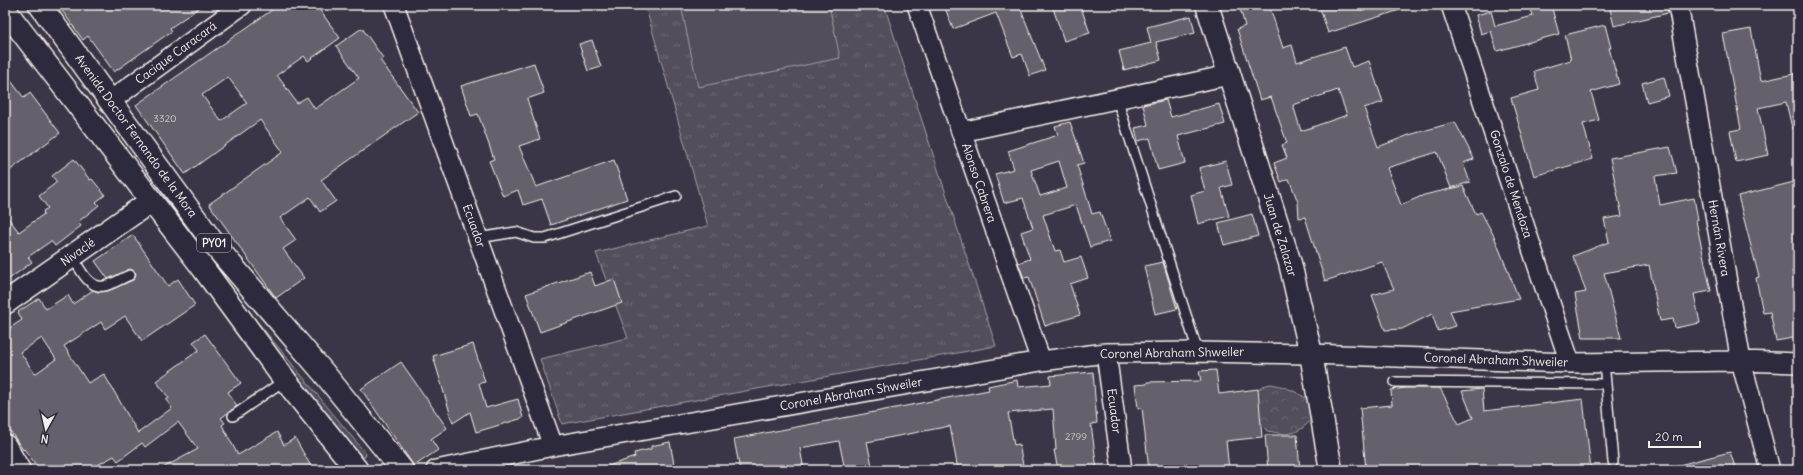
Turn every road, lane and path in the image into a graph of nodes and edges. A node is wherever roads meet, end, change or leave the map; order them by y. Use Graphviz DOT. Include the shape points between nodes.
graph roads {
  1 [pos="242,5"];
  2 [pos="394,5"];
  3 [pos="917,5"];
  4 [pos="1207,5"];
  5 [pos="1451,5"];
  6 [pos="1678,5"];
  7 [pos="44,6"];
  8 [pos="5,10"];
  9 [pos="1228,75"];
  10 [pos="1116,99"];
  11 [pos="110,101"];
  12 [pos="961,132"];
  13 [pos="676,196"];
  14 [pos="151,201"];
  15 [pos="478,238"];
  16 [pos="72,256"];
  17 [pos="130,275"];
  18 [pos="5,303"];
  19 [pos="1198,352"];
  20 [pos="1106,353"];
  21 [pos="1311,354"];
  22 [pos="1041,361"];
  23 [pos="1742,361"];
  24 [pos="1604,362"];
  25 [pos="1570,363"];
  26 [pos="1798,363"];
  27 [pos="285,380"];
  28 [pos="1395,382"];
  29 [pos="1606,384"];
  30 [pos="232,416"];
  31 [pos="5,446"];
  32 [pos="553,446"];
  33 [pos="1613,462"];
  34 [pos="19,470"];
  35 [pos="357,470"];
  36 [pos="402,470"];
  37 [pos="436,470"];
  38 [pos="1122,470"];
  39 [pos="1331,470"];
  40 [pos="1770,470"];
  1 -- 11 [label="street, Cacique Caracará"];
  2 -- 15 [label="street, Ecuador"];
  3 -- 12 [label="street, Alonso Cabrera"];
  4 -- 9 [label="main road, Juan de Zalazar"];
  5 -- 25 [label="street, Gonzalo de Mendoza"];
  6 -- 23 [label="street, Hernán Rivera"];
  7 -- 11 [label="main road, Avenida Doctor Fernando de la Mora / PY01"];
  8 -- 14 [label="main road, Avenida Doctor Fernando de la Mora / PY01"];
  9 -- 10 [label="street"];
  9 -- 21 [label="main road, Juan de Zalazar" via="1290,263"];
  10 -- 12 [label="street"];
  10 -- 19 [label="lane"];
  11 -- 36 [label="main road, Avenida Doctor Fernando de la Mora / PY01" via="217,248 323,372"];
  12 -- 22 [label="street, Alonso Cabrera"];
  13 -- 15 [label="lane" via="545,238 534,238 516,232"];
  14 -- 16 [label="main road, Nivaclé"];
  14 -- 27 [label="main road, Avenida Doctor Fernando de la Mora / PY01"];
  15 -- 32 [label="street, Ecuador"];
  16 -- 17 [label="lane" via="87,280 94,285 104,287"];
  16 -- 18 [label="main road, Nivaclé"];
  19 -- 20 [label="street, Coronel Abraham Shweiler"];
  19 -- 21 [label="street, Coronel Abraham Shweiler"];
  20 -- 22 [label="street, Coronel Abraham Shweiler"];
  20 -- 38 [label="street, Ecuador"];
  21 -- 25 [label="street, Coronel Abraham Shweiler"];
  21 -- 39 [label="main road, Juan de Zalazar"];
  22 -- 32 [label="street, Coronel Abraham Shweiler"];
  23 -- 24 [label="street, Coronel Abraham Shweiler"];
  23 -- 26 [label="street, Coronel Abraham Shweiler"];
  23 -- 40 [label="street, Hernán Rivera"];
  24 -- 25 [label="street, Coronel Abraham Shweiler"];
  24 -- 29 [label="lane"];
  27 -- 30 [label="lane"];
  27 -- 35 [label="main road, Avenida Doctor Fernando de la Mora / PY01"];
  28 -- 29 [label="lane"];
  29 -- 33 [label="lane"];
  31 -- 34 [label="main road"];
  32 -- 37 [label="street, Coronel Abraham Shweiler"];
}
